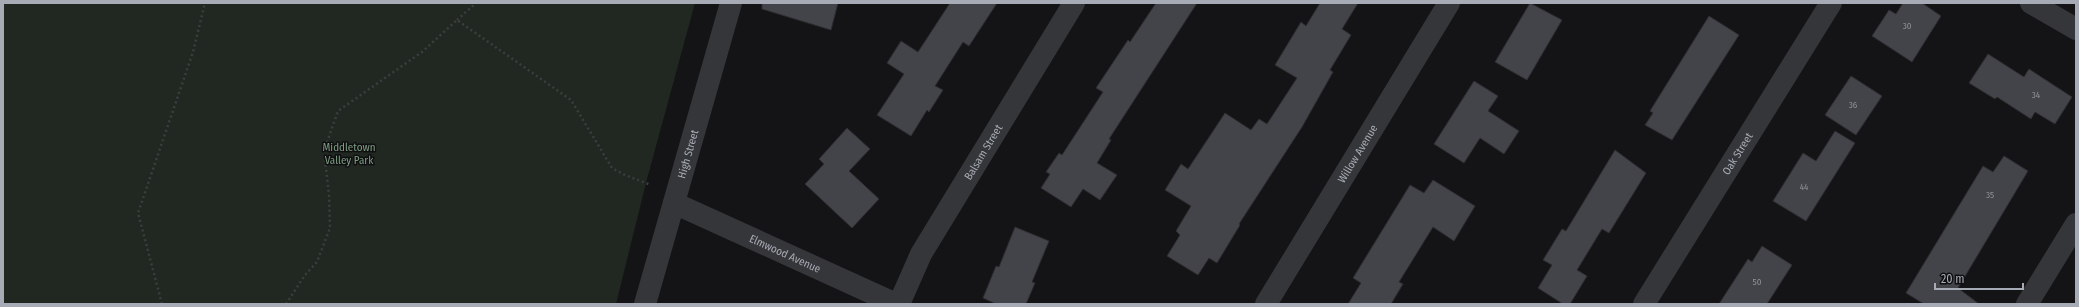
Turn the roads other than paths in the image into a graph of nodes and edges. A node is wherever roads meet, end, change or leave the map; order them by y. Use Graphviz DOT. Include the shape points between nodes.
graph roads {
  1 [pos="730,3"];
  2 [pos="1074,3"];
  3 [pos="1449,3"];
  4 [pos="1831,3"];
  5 [pos="2031,3"];
  6 [pos="2076,29"];
  7 [pos="675,199"];
  8 [pos="2076,224"];
  9 [pos="645,304"];
  10 [pos="896,304"];
  11 [pos="899,304"];
  12 [pos="1266,304"];
  13 [pos="1644,304"];
  14 [pos="2027,304"];
  1 -- 7 [label="street, High Street"];
  2 -- 11 [label="street, Balsam Street" via="921,254"];
  3 -- 12 [label="street, Willow Avenue"];
  4 -- 13 [label="street, Oak Street"];
  5 -- 6 [label="street"];
  7 -- 9 [label="street, High Street"];
  7 -- 10 [label="street, Elmwood Avenue"];
  8 -- 14 [label="street"];
}
